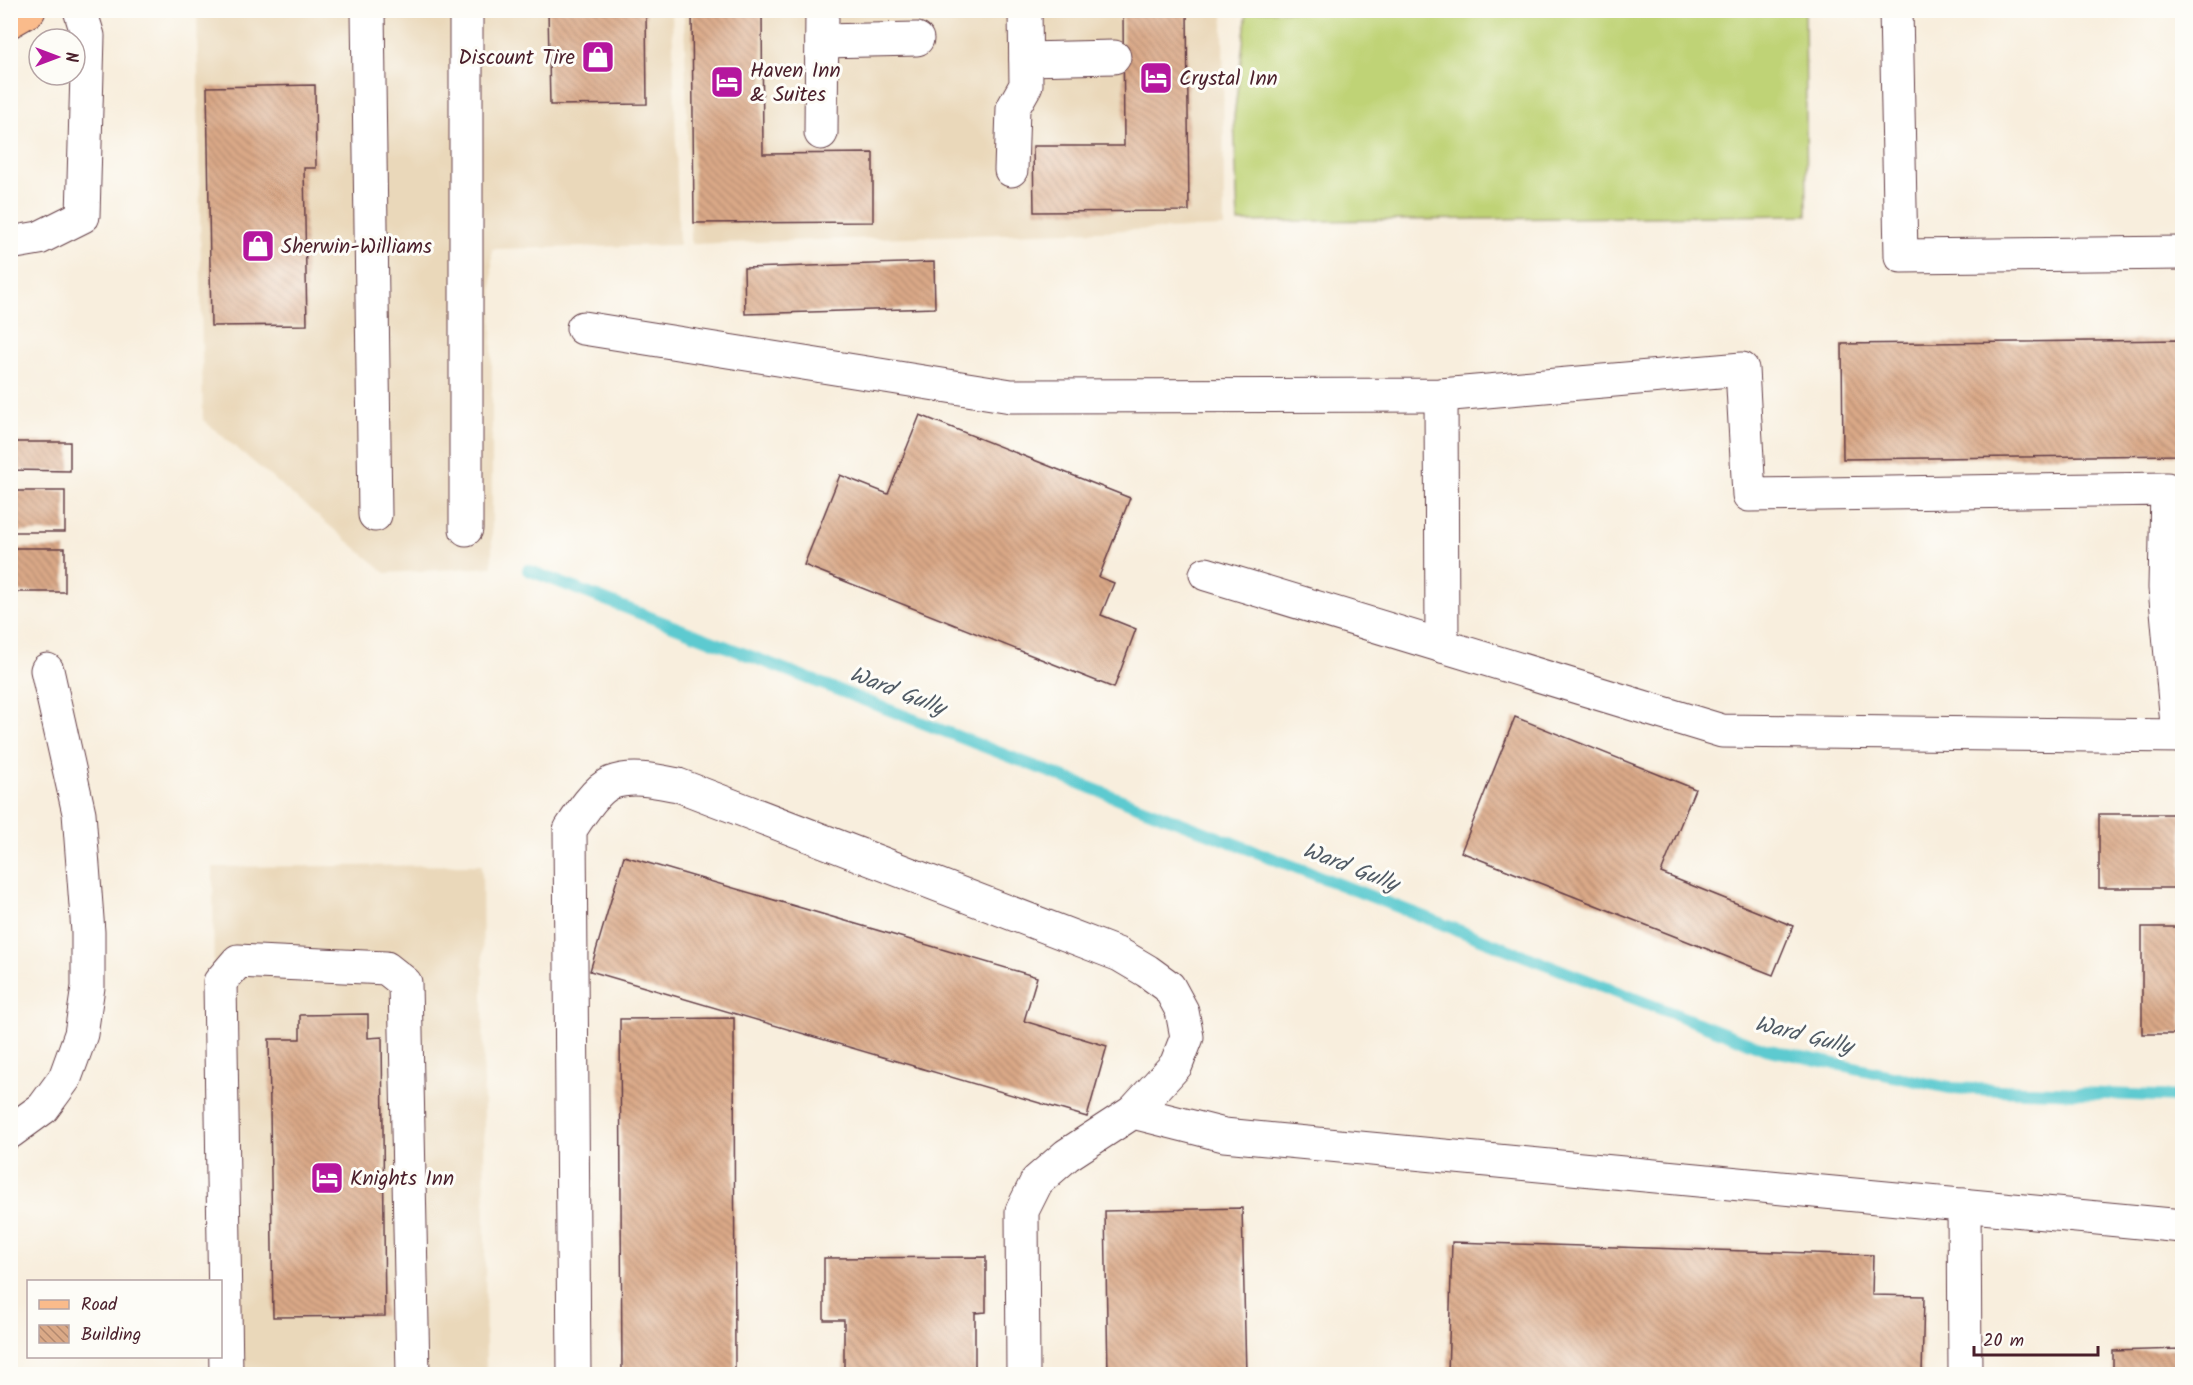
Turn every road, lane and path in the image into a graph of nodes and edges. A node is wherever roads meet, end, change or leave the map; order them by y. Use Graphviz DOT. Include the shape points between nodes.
graph roads {
  1 [pos="29,10"];
  2 [pos="80,10"];
  3 [pos="368,10"];
  4 [pos="466,10"];
  5 [pos="1025,10"];
  6 [pos="1896,10"];
  7 [pos="10,21"];
  8 [pos="822,26"];
  9 [pos="917,39"];
  10 [pos="1114,57"];
  11 [pos="1026,59"];
  12 [pos="821,133"];
  13 [pos="1011,170"];
  14 [pos="10,243"];
  15 [pos="2182,253"];
  16 [pos="583,328"];
  17 [pos="1441,395"];
  18 [pos="375,515"];
  19 [pos="466,529"];
  20 [pos="1206,574"];
  21 [pos="1442,646"];
  22 [pos="47,670"];
  23 [pos="2180,736"];
  24 [pos="1133,1112"];
  25 [pos="10,1132"];
  26 [pos="1964,1205"];
  27 [pos="2182,1226"];
  28 [pos="226,1374"];
  29 [pos="413,1374"];
  30 [pos="574,1374"];
  31 [pos="1023,1374"];
  32 [pos="1965,1374"];
  1 -- 7 [label="main road"];
  2 -- 14 [label="lane" via="88,36 83,216 39,238"];
  3 -- 18 [label="lane"];
  4 -- 19 [label="lane"];
  5 -- 11 [label="lane"];
  6 -- 15 [label="lane" via="1901,256"];
  8 -- 9 [label="lane"];
  8 -- 12 [label="lane"];
  10 -- 11 [label="lane"];
  11 -- 13 [label="lane" via="1026,85 1013,108"];
  16 -- 17 [label="lane" via="1011,396"];
  17 -- 21 [label="lane"];
  17 -- 23 [label="lane" via="1742,369 1749,495 2167,489 2165,588"];
  20 -- 21 [label="lane"];
  21 -- 23 [label="lane" via="1722,731"];
  22 -- 25 [label="lane" via="79,813 87,987 81,1034 66,1078 43,1108"];
  24 -- 26 [label="lane" via="1224,1135"];
  24 -- 30 [label="lane" via="1176,1065 1187,1037 1182,1011 1169,987 1148,971 1120,955 678,785 652,780 610,783 583,809 570,830"];
  24 -- 31 [label="lane" via="1067,1155 1037,1181 1022,1211"];
  26 -- 27 [label="lane"];
  26 -- 32 [label="lane"];
  28 -- 29 [label="lane" via="220,982 238,961 386,968 405,983"];
}
